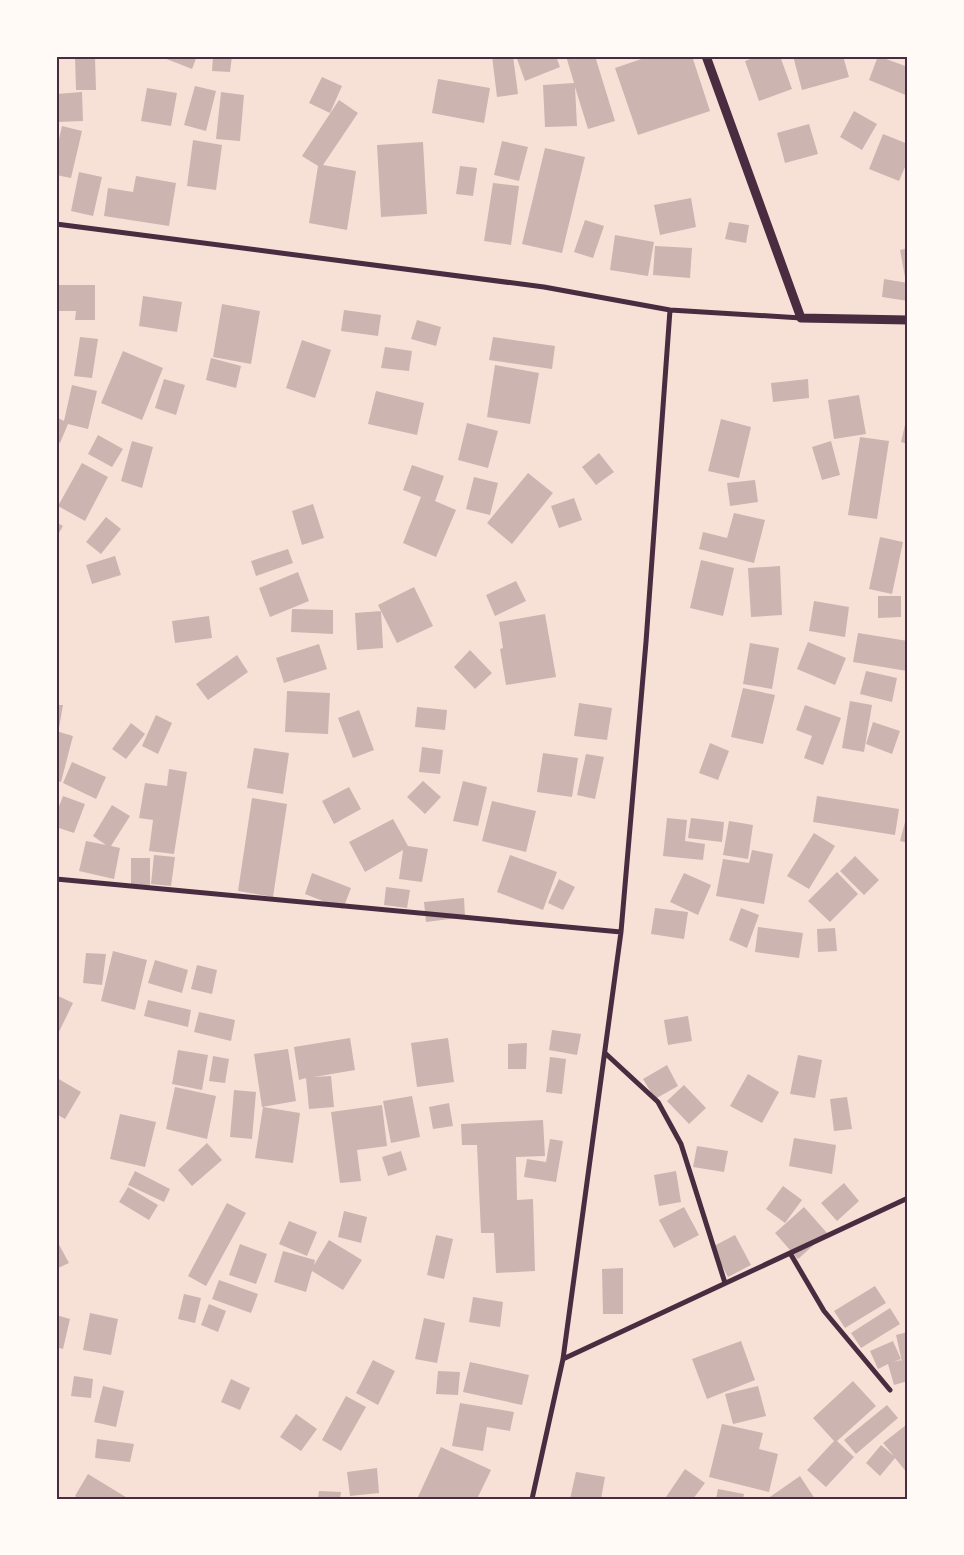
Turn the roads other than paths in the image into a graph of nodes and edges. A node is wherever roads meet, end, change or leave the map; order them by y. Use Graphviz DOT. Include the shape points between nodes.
graph roads {
  1 [pos="706,56"];
  2 [pos="56,224"];
  3 [pos="670,310"];
  4 [pos="801,318"];
  5 [pos="908,320"];
  6 [pos="56,879"];
  7 [pos="621,932"];
  8 [pos="605,1053"];
  9 [pos="908,1198"];
  10 [pos="790,1253"];
  11 [pos="725,1283"];
  12 [pos="563,1358"];
  13 [pos="890,1390"];
  14 [pos="532,1499"];
  1 -- 4 [label="street"];
  2 -- 3 [label="street" via="544,287"];
  3 -- 4 [label="street"];
  3 -- 7 [label="street" via="648,622"];
  4 -- 5 [label="street"];
  6 -- 7 [label="street"];
  7 -- 8 [label="street"];
  8 -- 11 [label="street" via="658,1102 681,1144"];
  8 -- 12 [label="street"];
  9 -- 10 [label="street"];
  10 -- 11 [label="street"];
  10 -- 13 [label="street" via="824,1311"];
  11 -- 12 [label="street"];
  12 -- 14 [label="street"];
}
